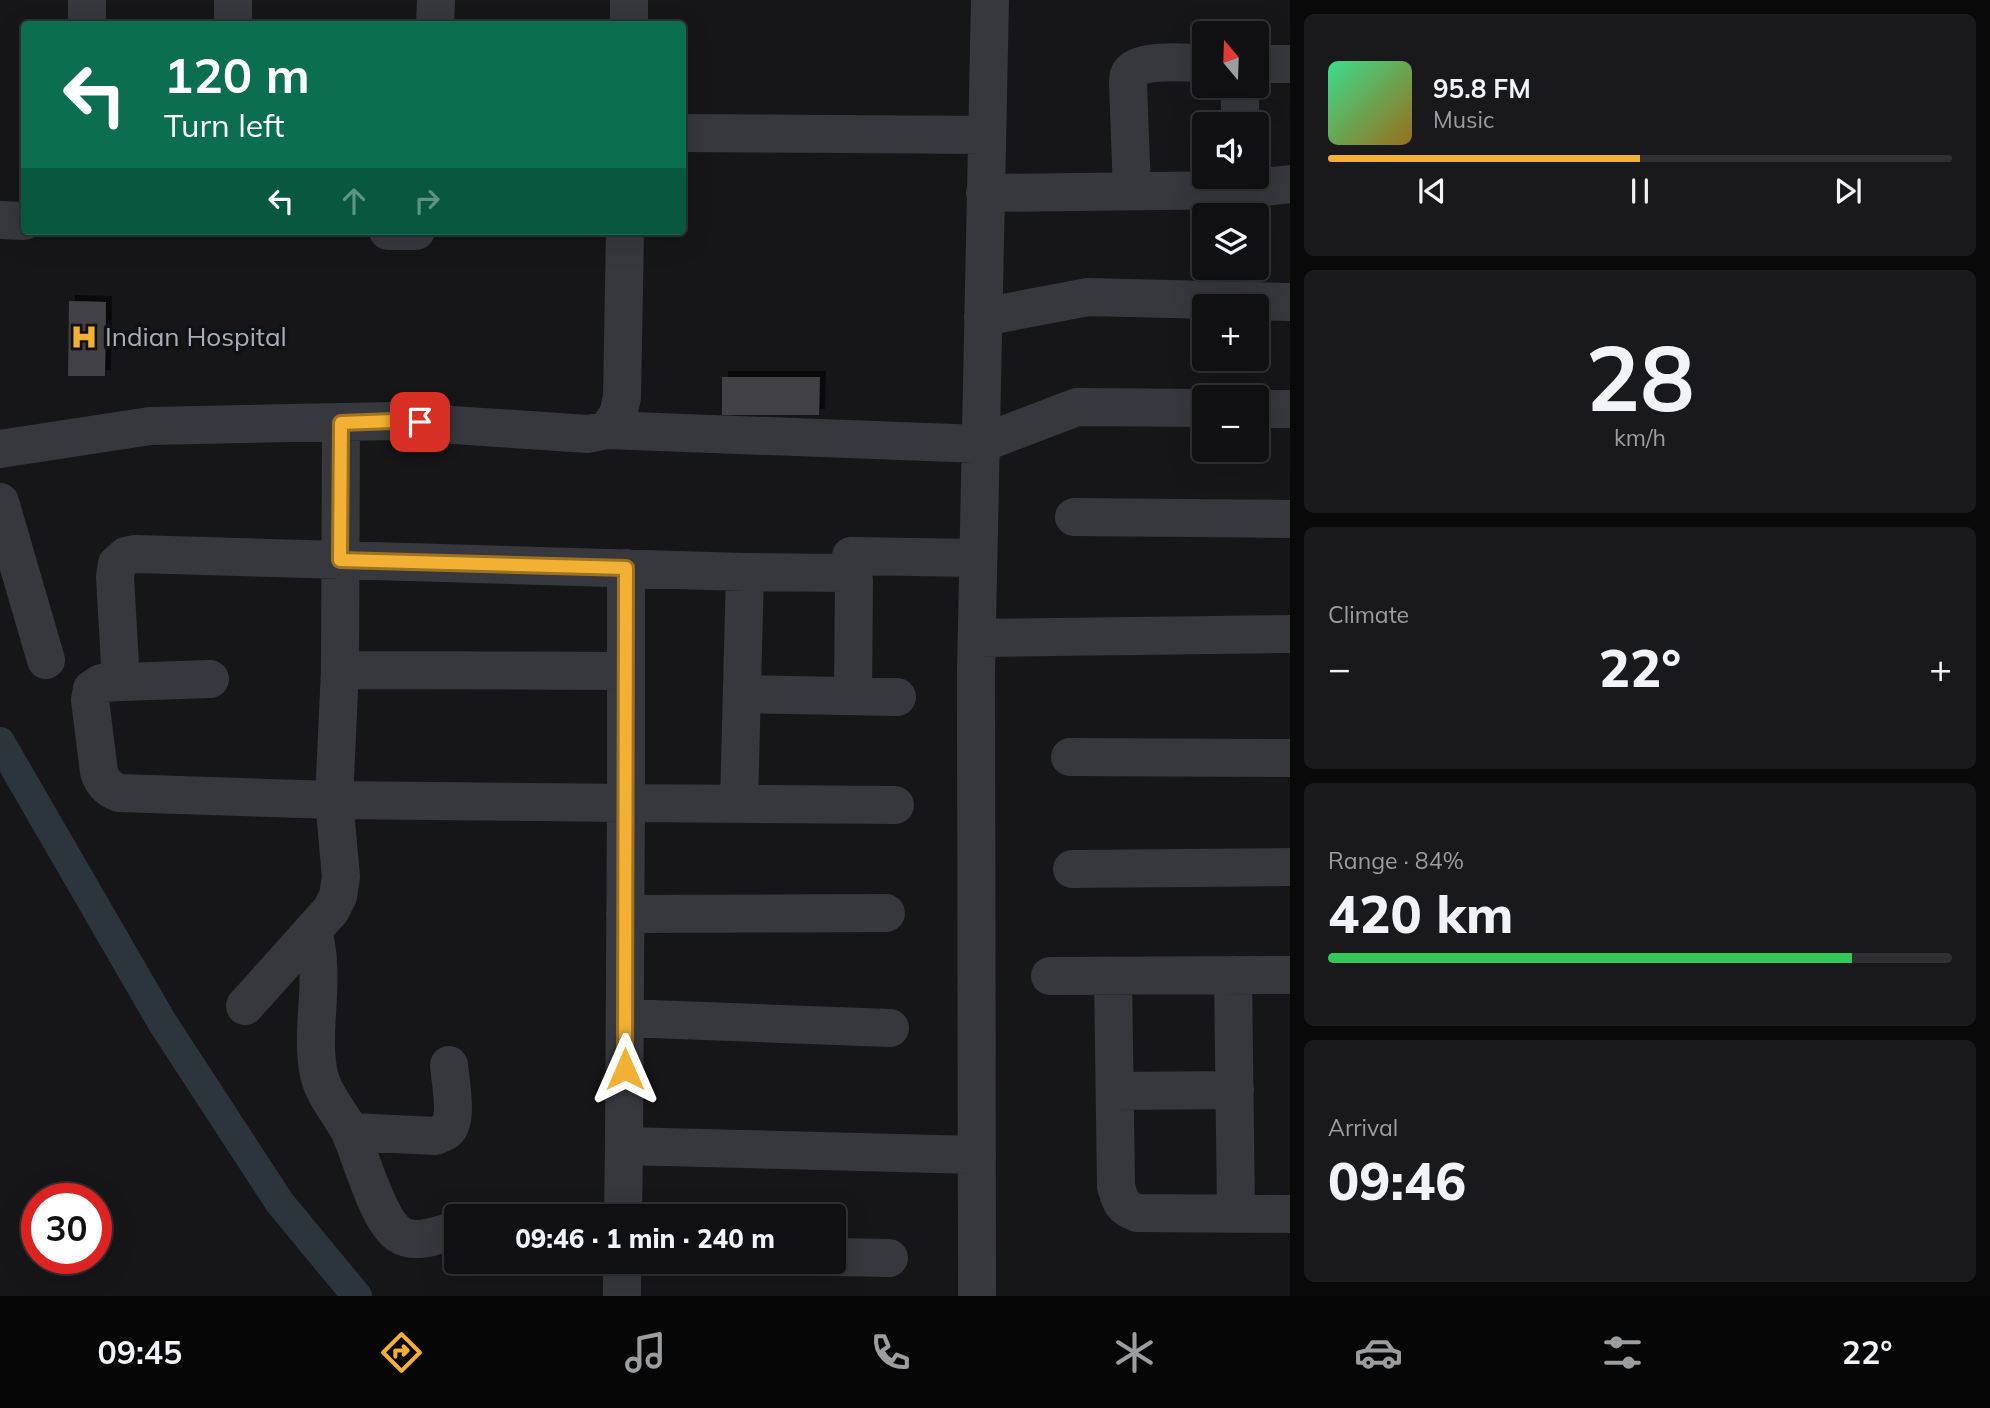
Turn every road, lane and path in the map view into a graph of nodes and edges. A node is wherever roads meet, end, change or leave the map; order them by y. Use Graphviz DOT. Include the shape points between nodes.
graph roads {
  1 [pos="87,0"];
  2 [pos="233,0"];
  3 [pos="436,0"];
  4 [pos="629,0"];
  5 [pos="989,0"];
  6 [pos="87,21"];
  7 [pos="233,21"];
  8 [pos="435,21"];
  9 [pos="629,21"];
  10 [pos="1192,64"];
  11 [pos="1269,64"];
  12 [pos="1290,64"];
  13 [pos="686,133"];
  14 [pos="987,135"];
  15 [pos="1290,184"];
  16 [pos="1132,191"];
  17 [pos="985,193"];
  18 [pos="1241,194"];
  19 [pos="0,220"];
  20 [pos="21,221"];
  21 [pos="625,235"];
  22 [pos="1242,284"];
  23 [pos="1290,302"];
  24 [pos="983,317"];
  25 [pos="1192,408"];
  26 [pos="1269,409"];
  27 [pos="1290,409"];
  28 [pos="341,423"];
  29 [pos="607,430"];
  30 [pos="980,443"];
  31 [pos="0,449"];
  32 [pos="0,502"];
  33 [pos="1074,517"];
  34 [pos="1290,519"];
  35 [pos="851,556"];
  36 [pos="978,558"];
  37 [pos="340,560"];
  38 [pos="626,568"];
  39 [pos="746,572"];
  40 [pos="1290,634"];
  41 [pos="977,638"];
  42 [pos="46,660"];
  43 [pos="340,670"];
  44 [pos="625,671"];
  45 [pos="210,679"];
  46 [pos="121,681"];
  47 [pos="742,694"];
  48 [pos="853,695"];
  49 [pos="897,696"];
  50 [pos="1070,757"];
  51 [pos="1290,758"];
  52 [pos="334,800"];
  53 [pos="626,803"];
  54 [pos="739,804"];
  55 [pos="895,805"];
  56 [pos="1290,867"];
  57 [pos="1072,869"];
  58 [pos="886,913"];
  59 [pos="625,914"];
  60 [pos="313,930"];
  61 [pos="1233,975"];
  62 [pos="1290,975"];
  63 [pos="1050,976"];
  64 [pos="1113,976"];
  65 [pos="245,1006"];
  66 [pos="625,1018"];
  67 [pos="890,1028"];
  68 [pos="449,1065"];
  69 [pos="1235,1090"];
  70 [pos="1115,1091"];
  71 [pos="350,1132"];
  72 [pos="624,1146"];
  73 [pos="977,1155"];
  74 [pos="623,1204"];
  75 [pos="1236,1213"];
  76 [pos="1290,1214"];
  77 [pos="444,1233"];
  78 [pos="846,1257"];
  79 [pos="889,1258"];
  80 [pos="622,1274"];
  81 [pos="622,1296"];
  82 [pos="977,1296"];
  1 -- 6 [label="street"];
  2 -- 7 [label="street"];
  3 -- 8 [label="street"];
  4 -- 9 [label="street"];
  5 -- 14 [label="street"];
  10 -- 16 [label="street" via="1146,63 1129,74"];
  11 -- 12 [label="street"];
  13 -- 14 [label="street"];
  14 -- 17 [label="street"];
  15 -- 18 [label="street"];
  16 -- 17 [label="street"];
  16 -- 18 [label="street"];
  17 -- 24 [label="street"];
  19 -- 20 [label="street"];
  21 -- 29 [label="street" via="622,397 618,415"];
  22 -- 23 [label="street"];
  22 -- 24 [label="street" via="1088,297"];
  24 -- 30 [label="street"];
  25 -- 30 [label="street" via="1076,407"];
  26 -- 27 [label="street"];
  28 -- 29 [label="street" via="393,421 588,434"];
  28 -- 31 [label="street" via="150,426"];
  28 -- 37 [label="street"];
  29 -- 30 [label="street"];
  30 -- 36 [label="street"];
  32 -- 42 [label="street"];
  33 -- 34 [label="street"];
  35 -- 36 [label="street"];
  36 -- 41 [label="street"];
  37 -- 38 [label="street"];
  37 -- 43 [label="street"];
  37 -- 46 [label="street" via="126,556 117,564 115,577"];
  38 -- 39 [label="street"];
  38 -- 44 [label="street"];
  39 -- 47 [label="street"];
  39 -- 48 [label="street" via="850,576"];
  40 -- 41 [label="street"];
  41 -- 73 [label="street"];
  43 -- 44 [label="street"];
  43 -- 52 [label="street"];
  44 -- 53 [label="street"];
  45 -- 46 [label="street"];
  46 -- 52 [label="street" via="101,683 92,689 90,700 99,772 110,789 119,793"];
  47 -- 48 [label="street"];
  47 -- 54 [label="street"];
  48 -- 49 [label="street"];
  50 -- 51 [label="street"];
  52 -- 53 [label="street"];
  52 -- 60 [label="street" via="341,877 338,896"];
  53 -- 54 [label="street"];
  53 -- 59 [label="street"];
  54 -- 55 [label="street"];
  56 -- 57 [label="street"];
  58 -- 59 [label="street"];
  59 -- 66 [label="street"];
  60 -- 65 [label="street"];
  60 -- 71 [label="street" via="318,961 318,1073"];
  61 -- 62 [label="street"];
  61 -- 64 [label="street"];
  61 -- 69 [label="street"];
  63 -- 64 [label="street"];
  64 -- 70 [label="street"];
  66 -- 67 [label="street"];
  66 -- 72 [label="street"];
  68 -- 71 [label="street" via="453,1108 447,1130 436,1136"];
  69 -- 70 [label="street"];
  69 -- 75 [label="street"];
  70 -- 75 [label="street" via="1116,1186 1127,1209 1137,1213"];
  71 -- 77 [label="street" via="393,1230 412,1239"];
  72 -- 73 [label="street"];
  72 -- 74 [label="street"];
  73 -- 82 [label="street"];
  75 -- 76 [label="street"];
  78 -- 79 [label="street"];
  80 -- 81 [label="street"];
}
